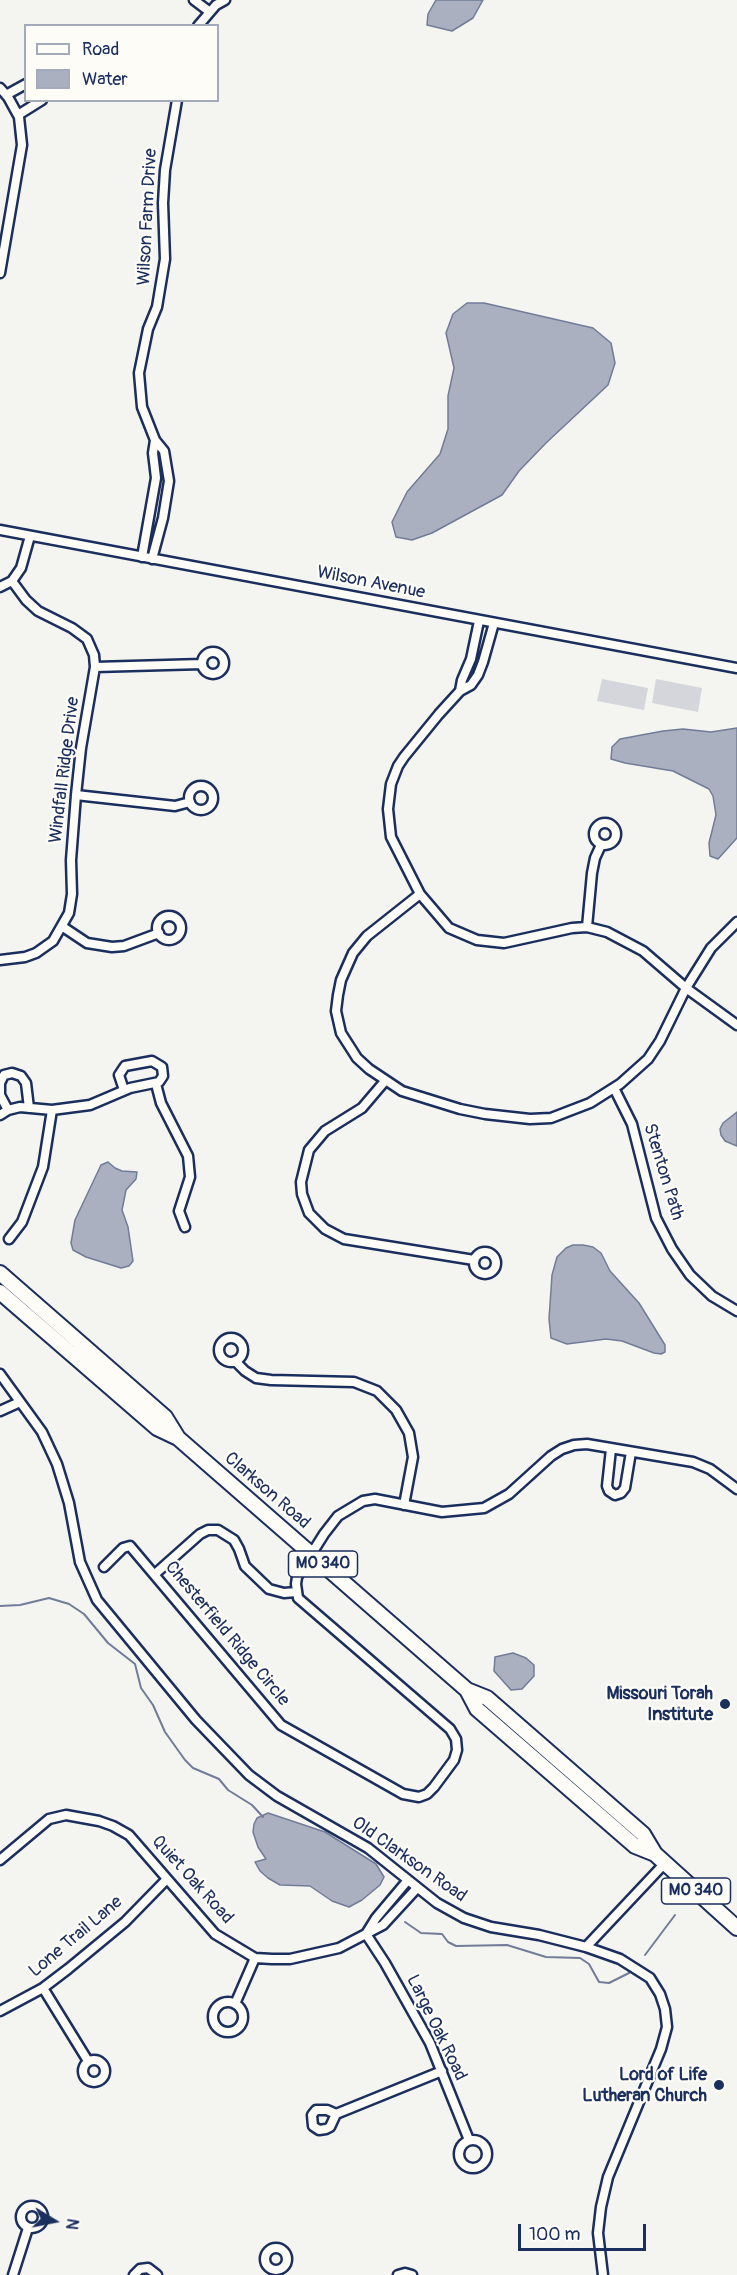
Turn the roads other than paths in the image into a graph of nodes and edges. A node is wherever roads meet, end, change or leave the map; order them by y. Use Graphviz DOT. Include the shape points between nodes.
graph roads {
  1 [pos="194,0"];
  2 [pos="225,0"];
  3 [pos="210,12"];
  4 [pos="200,24"];
  5 [pos="24,85"];
  6 [pos="3,92"];
  7 [pos="39,102"];
  8 [pos="177,102"];
  9 [pos="18,115"];
  10 [pos="3,244"];
  11 [pos="0,273"];
  12 [pos="155,440"];
  13 [pos="0,530"];
  14 [pos="30,536"];
  15 [pos="142,557"];
  16 [pos="152,559"];
  17 [pos="12,581"];
  18 [pos="0,587"];
  19 [pos="479,621"];
  20 [pos="494,623"];
  21 [pos="202,664"];
  22 [pos="95,667"];
  23 [pos="737,668"];
  24 [pos="460,691"];
  25 [pos="76,795"];
  26 [pos="190,802"];
  27 [pos="601,844"];
  28 [pos="420,894"];
  29 [pos="737,922"];
  30 [pos="63,927"];
  31 [pos="587,927"];
  32 [pos="159,933"];
  33 [pos="0,960"];
  34 [pos="686,988"];
  35 [pos="737,1025"];
  36 [pos="386,1081"];
  37 [pos="156,1084"];
  38 [pos="614,1088"];
  39 [pos="124,1090"];
  40 [pos="29,1108"];
  41 [pos="52,1110"];
  42 [pos="4,1112"];
  43 [pos="185,1227"];
  44 [pos="9,1239"];
  45 [pos="474,1260"];
  46 [pos="0,1273"];
  47 [pos="0,1292"];
  48 [pos="737,1311"];
  49 [pos="235,1361"];
  50 [pos="0,1374"];
  51 [pos="20,1402"];
  52 [pos="0,1411"];
  53 [pos="178,1438"];
  54 [pos="611,1449"];
  55 [pos="632,1452"];
  56 [pos="737,1489"];
  57 [pos="404,1505"];
  58 [pos="311,1554"];
  59 [pos="104,1567"];
  60 [pos="155,1574"];
  61 [pos="296,1592"];
  62 [pos="467,1690"];
  63 [pos="564,1784"];
  64 [pos="590,1788"];
  65 [pos="660,1858"];
  66 [pos="0,1860"];
  67 [pos="167,1879"];
  68 [pos="408,1880"];
  69 [pos="417,1888"];
  70 [pos="737,1928"];
  71 [pos="366,1934"];
  72 [pos="586,1947"];
  73 [pos="255,1958"];
  74 [pos="43,1988"];
  75 [pos="235,2004"];
  76 [pos="0,2011"];
  77 [pos="88,2061"];
  78 [pos="442,2071"];
  79 [pos="336,2114"];
  80 [pos="469,2140"];
  81 [pos="28,2228"];
  82 [pos="13,2275"];
  83 [pos="134,2275"];
  84 [pos="157,2275"];
  85 [pos="398,2275"];
  86 [pos="412,2275"];
  87 [pos="603,2275"];
  1 -- 3 [label="street"];
  2 -- 3 [label="street"];
  3 -- 4 [label="street"];
  5 -- 6 [label="street"];
  6 -- 9 [label="street"];
  7 -- 9 [label="street"];
  8 -- 12 [label="street, Wilson Farm Drive" via="165,170 164,268 139,373 142,407"];
  9 -- 10 [label="street" via="22,145"];
  10 -- 11 [label="street"];
  12 -- 15 [label="street, Wilson Farm Drive" via="156,478"];
  12 -- 16 [label="street, Wilson Farm Drive" via="164,451 169,481"];
  13 -- 14 [label="street, Wilson Avenue"];
  14 -- 15 [label="street, Wilson Avenue"];
  14 -- 17 [label="street" via="21,568"];
  15 -- 16 [label="street, Wilson Avenue"];
  16 -- 19 [label="street, Wilson Avenue"];
  17 -- 18 [label="street"];
  17 -- 22 [label="street, Windfall Ridge Drive" via="38,611 87,639"];
  19 -- 20 [label="street, Wilson Avenue"];
  19 -- 24 [label="street"];
  20 -- 23 [label="street, Wilson Avenue"];
  20 -- 24 [label="street" via="478,675"];
  21 -- 22 [label="street"];
  22 -- 25 [label="street, Windfall Ridge Drive"];
  24 -- 28 [label="street" via="404,757 391,784 391,837"];
  25 -- 26 [label="street" via="175,806"];
  25 -- 30 [label="street, Windfall Ridge Drive" via="72,894"];
  27 -- 31 [label="street" via="592,873"];
  28 -- 31 [label="street" via="449,928 477,940 504,943"];
  28 -- 36 [label="street" via="359,944 347,964 338,995 338,1021 348,1045"];
  29 -- 34 [label="street" via="711,948"];
  30 -- 32 [label="street" via="87,943 105,947 124,946"];
  30 -- 33 [label="street, Windfall Ridge Drive" via="53,941 36,953"];
  31 -- 34 [label="street" via="625,940"];
  34 -- 35 [label="street"];
  34 -- 38 [label="street" via="648,1059"];
  36 -- 38 [label="street" via="442,1105 531,1119 551,1118"];
  36 -- 45 [label="street" via="362,1108 325,1131 309,1150 301,1182 309,1213 325,1229 344,1239"];
  37 -- 39 [label="street"];
  37 -- 39 [label="street" via="164,1072 157,1063 132,1064 124,1066 119,1075"];
  37 -- 43 [label="street" via="161,1103 188,1156 190,1177 179,1211"];
  38 -- 48 [label="street, Stenton Path" via="632,1124 656,1218 672,1250 712,1296"];
  39 -- 41 [label="street" via="90,1105"];
  40 -- 41 [label="street"];
  40 -- 42 [label="street"];
  40 -- 42 [label="street" via="26,1083 12,1073 4,1075 0,1083"];
  41 -- 44 [label="street" via="43,1167 22,1222"];
  46 -- 53 [label="main road, Clarkson Road / MO 340" via="165,1417"];
  47 -- 53 [label="main road, Clarkson Road / MO 340" via="157,1428"];
  49 -- 57 [label="street" via="256,1378 354,1382 377,1391 396,1410 409,1433 413,1457"];
  50 -- 51 [label="street, Old Clarkson Road"];
  51 -- 52 [label="street"];
  51 -- 68 [label="street, Old Clarkson Road" via="42,1432 61,1473 80,1562 97,1600 196,1720 249,1775 277,1796 368,1848"];
  53 -- 58 [label="main road, Clarkson Road / MO 340"];
  54 -- 55 [label="street"];
  54 -- 55 [label="street" via="607,1486 615,1495 625,1488"];
  54 -- 57 [label="street" via="587,1444 562,1449 509,1494 484,1508 442,1512"];
  55 -- 56 [label="street" via="693,1462"];
  57 -- 58 [label="street" via="375,1499 363,1501 338,1516"];
  58 -- 61 [label="street" via="297,1577"];
  58 -- 62 [label="main road, Clarkson Road / MO 340"];
  59 -- 60 [label="street, Chesterfield Ridge Circle" via="130,1546"];
  60 -- 61 [label="street" via="200,1534 218,1530 234,1540 245,1566 269,1589"];
  60 -- 61 [label="street, Chesterfield Ridge Circle" via="281,1725 403,1794 428,1794 454,1760 456,1738 303,1605"];
  62 -- 63 [label="main road, Clarkson Road / MO 340" via="477,1709"];
  62 -- 64 [label="main road, Clarkson Road / MO 340" via="487,1698"];
  63 -- 64 [label="main road"];
  63 -- 65 [label="main road, Clarkson Road / MO 340" via="635,1846"];
  64 -- 65 [label="main road, Clarkson Road / MO 340" via="643,1834"];
  65 -- 70 [label="main road, Clarkson Road / MO 340"];
  65 -- 72 [label="street"];
  66 -- 67 [label="street, Quiet Oak Road" via="50,1819 66,1815 99,1821 129,1835"];
  67 -- 73 [label="street, Quiet Oak Road" via="215,1934"];
  67 -- 74 [label="street, Lone Trail Lane" via="125,1922"];
  68 -- 69 [label="street, Old Clarkson Road"];
  68 -- 71 [label="street, Quiet Oak Road"];
  69 -- 71 [label="street, Quiet Oak Road" via="383,1924"];
  69 -- 72 [label="street, Old Clarkson Road" via="464,1918"];
  71 -- 73 [label="street, Quiet Oak Road" via="317,1954 290,1959"];
  71 -- 78 [label="street, Large Oak Road" via="430,2043"];
  72 -- 87 [label="street, Old Clarkson Road" via="620,1959 650,1978 666,2009 667,2027 608,2177 598,2233"];
  73 -- 75 [label="street"];
  74 -- 76 [label="street, Lone Trail Lane"];
  74 -- 77 [label="street"];
  78 -- 79 [label="street"];
  78 -- 80 [label="street, Large Oak Road"];
  81 -- 82 [label="street"];
  83 -- 84 [label="street" via="148,2268"];
  85 -- 86 [label="street"];
}
